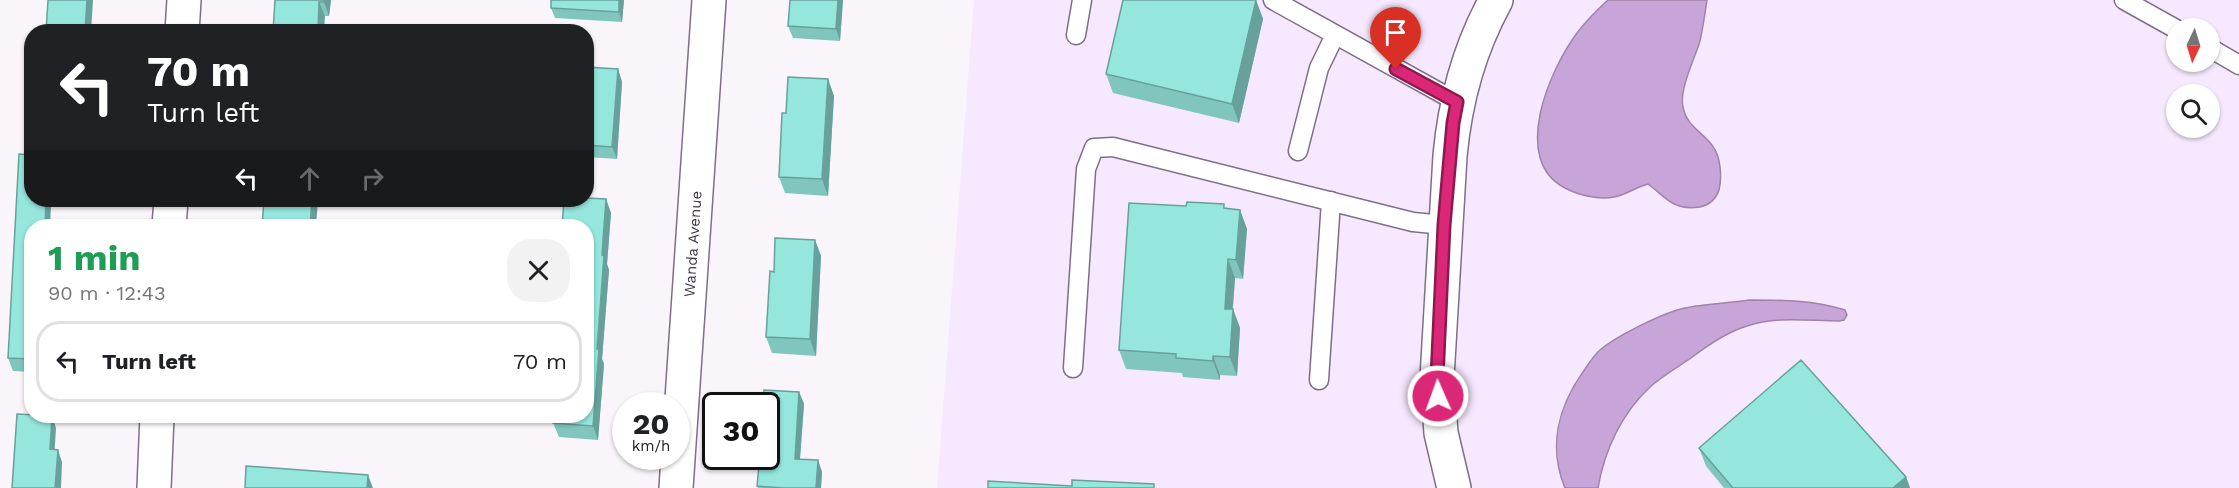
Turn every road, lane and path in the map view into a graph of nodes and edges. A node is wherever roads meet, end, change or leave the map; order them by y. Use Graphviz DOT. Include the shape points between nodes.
graph roads {
  1 [pos="184,0"];
  2 [pos="709,0"];
  3 [pos="1082,0"];
  4 [pos="1273,0"];
  5 [pos="1496,0"];
  6 [pos="2124,0"];
  7 [pos="2166,23"];
  8 [pos="182,24"];
  9 [pos="1076,35"];
  10 [pos="1335,35"];
  11 [pos="2220,54"];
  12 [pos="2239,65"];
  13 [pos="1457,102"];
  14 [pos="1298,151"];
  15 [pos="1331,201"];
  16 [pos="1444,225"];
  17 [pos="1073,369"];
  18 [pos="1319,380"];
  19 [pos="157,423"];
  20 [pos="154,488"];
  21 [pos="676,488"];
  22 [pos="1452,488"];
  1 -- 8 [label="street"];
  2 -- 21 [label="street, Wanda Avenue"];
  3 -- 9 [label="lane"];
  4 -- 10 [label="lane"];
  5 -- 13 [label="street" via="1465,71"];
  6 -- 7 [label="lane"];
  10 -- 13 [label="lane"];
  10 -- 14 [label="lane" via="1319,68"];
  11 -- 12 [label="lane"];
  13 -- 16 [label="street"];
  15 -- 16 [label="lane" via="1413,222"];
  15 -- 17 [label="lane" via="1113,147 1094,148 1086,169"];
  15 -- 18 [label="lane"];
  16 -- 22 [label="street" via="1437,378 1441,433"];
  19 -- 20 [label="street"];
}
